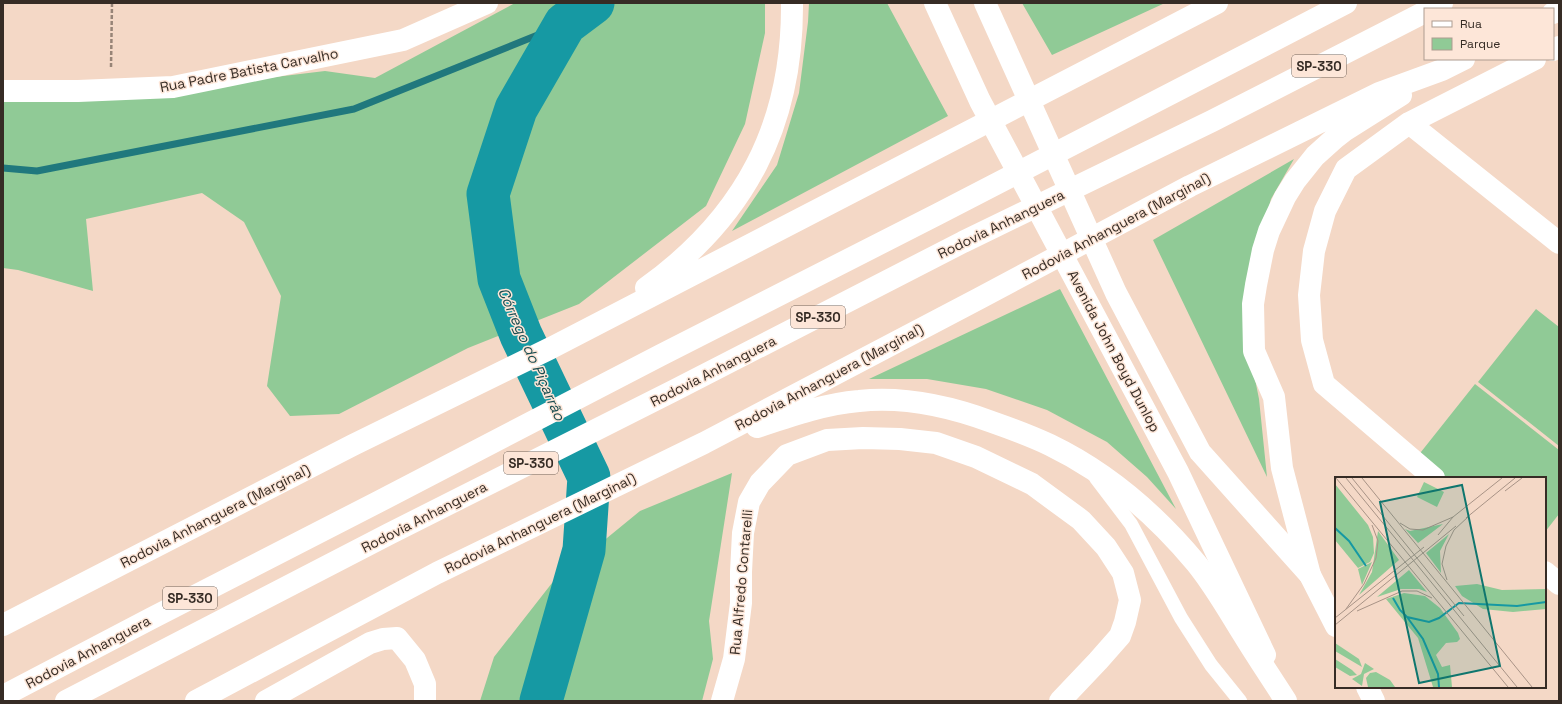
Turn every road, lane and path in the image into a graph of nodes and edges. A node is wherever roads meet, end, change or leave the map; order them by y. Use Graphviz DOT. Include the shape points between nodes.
graph roads {
  1 [pos="112,3"];
  2 [pos="487,3"];
  3 [pos="792,3"];
  4 [pos="935,3"];
  5 [pos="985,3"];
  6 [pos="1217,3"];
  7 [pos="1346,3"];
  8 [pos="1442,3"];
  9 [pos="1432,8"];
  10 [pos="1424,13"];
  11 [pos="1462,60"];
  12 [pos="1533,60"];
  13 [pos="1442,70"];
  14 [pos="3,89"];
  15 [pos="111,90"];
  16 [pos="1409,123"];
  17 [pos="1559,243"];
  18 [pos="589,328"];
  19 [pos="704,443"];
  20 [pos="1080,462"];
  21 [pos="1433,477"];
  22 [pos="1546,573"];
  23 [pos="1310,575"];
  24 [pos="1559,584"];
  25 [pos="1335,624"];
  26 [pos="3,625"];
  27 [pos="1368,688"];
  28 [pos="3,696"];
  29 [pos="66,701"];
  30 [pos="196,701"];
  31 [pos="266,701"];
  32 [pos="426,701"];
  33 [pos="722,701"];
  34 [pos="1060,701"];
  35 [pos="1240,701"];
  36 [pos="1287,701"];
  37 [pos="1374,701"];
  1 -- 15 [label="path"];
  2 -- 15 [label="main road, Rua Padre Batista Carvalho" via="403,40 173,87"];
  3 -- 18 [label="main road" via="791,45 779,110 764,149 742,190 711,231 681,260"];
  4 -- 36 [label="main road, Avenida John Boyd Dunlop" via="980,101 1178,472"];
  5 -- 23 [label="main road, Avenida John Boyd Dunlop" via="1116,293 1200,452"];
  6 -- 18 [label="main road, Rodovia Anhanguera (Marginal)"];
  7 -- 28 [label="main road, Rodovia Anhanguera / SP-330"];
  8 -- 9 [label="main road"];
  10 -- 29 [label="main road, Rodovia Anhanguera / SP-330" via="1212,121 963,242"];
  11 -- 13 [label="main road, Rodovia Anhanguera (Marginal)"];
  12 -- 16 [label="main road"];
  13 -- 19 [label="main road, Rodovia Anhanguera (Marginal)" via="1379,93 1190,186"];
  13 -- 23 [label="main road" via="1344,130 1315,156 1285,197 1262,250 1253,304 1254,351 1274,397 1282,468"];
  14 -- 15 [label="main road, Rua Padre Batista Carvalho"];
  16 -- 17 [label="main road"];
  16 -- 21 [label="main road" via="1346,169 1325,211 1314,251 1309,295 1312,340 1324,384"];
  18 -- 26 [label="main road, Rodovia Anhanguera (Marginal)" via="353,445"];
  19 -- 20 [label="main road" via="820,407 860,401 899,400 944,406 965,412 1016,430"];
  19 -- 30 [label="main road, Rodovia Anhanguera (Marginal)" via="436,573"];
  20 -- 35 [label="lane" via="1131,524 1181,618 1211,665"];
  20 -- 36 [label="main road" via="1126,494 1163,528 1196,564 1213,585"];
  22 -- 24 [label="main road"];
  23 -- 25 [label="main road, Avenida John Boyd Dunlop"];
  27 -- 37 [label="main road"];
  31 -- 32 [label="main road" via="370,643 397,638 415,660 425,684"];
  33 -- 34 [label="main road, Rua Alfredo Contarelli" via="734,659 741,603 743,533 748,502 760,483 787,455 826,440 863,438 936,443 976,457 1032,484 1081,520 1106,547 1123,573 1130,600 1125,622 1120,636"];
}
